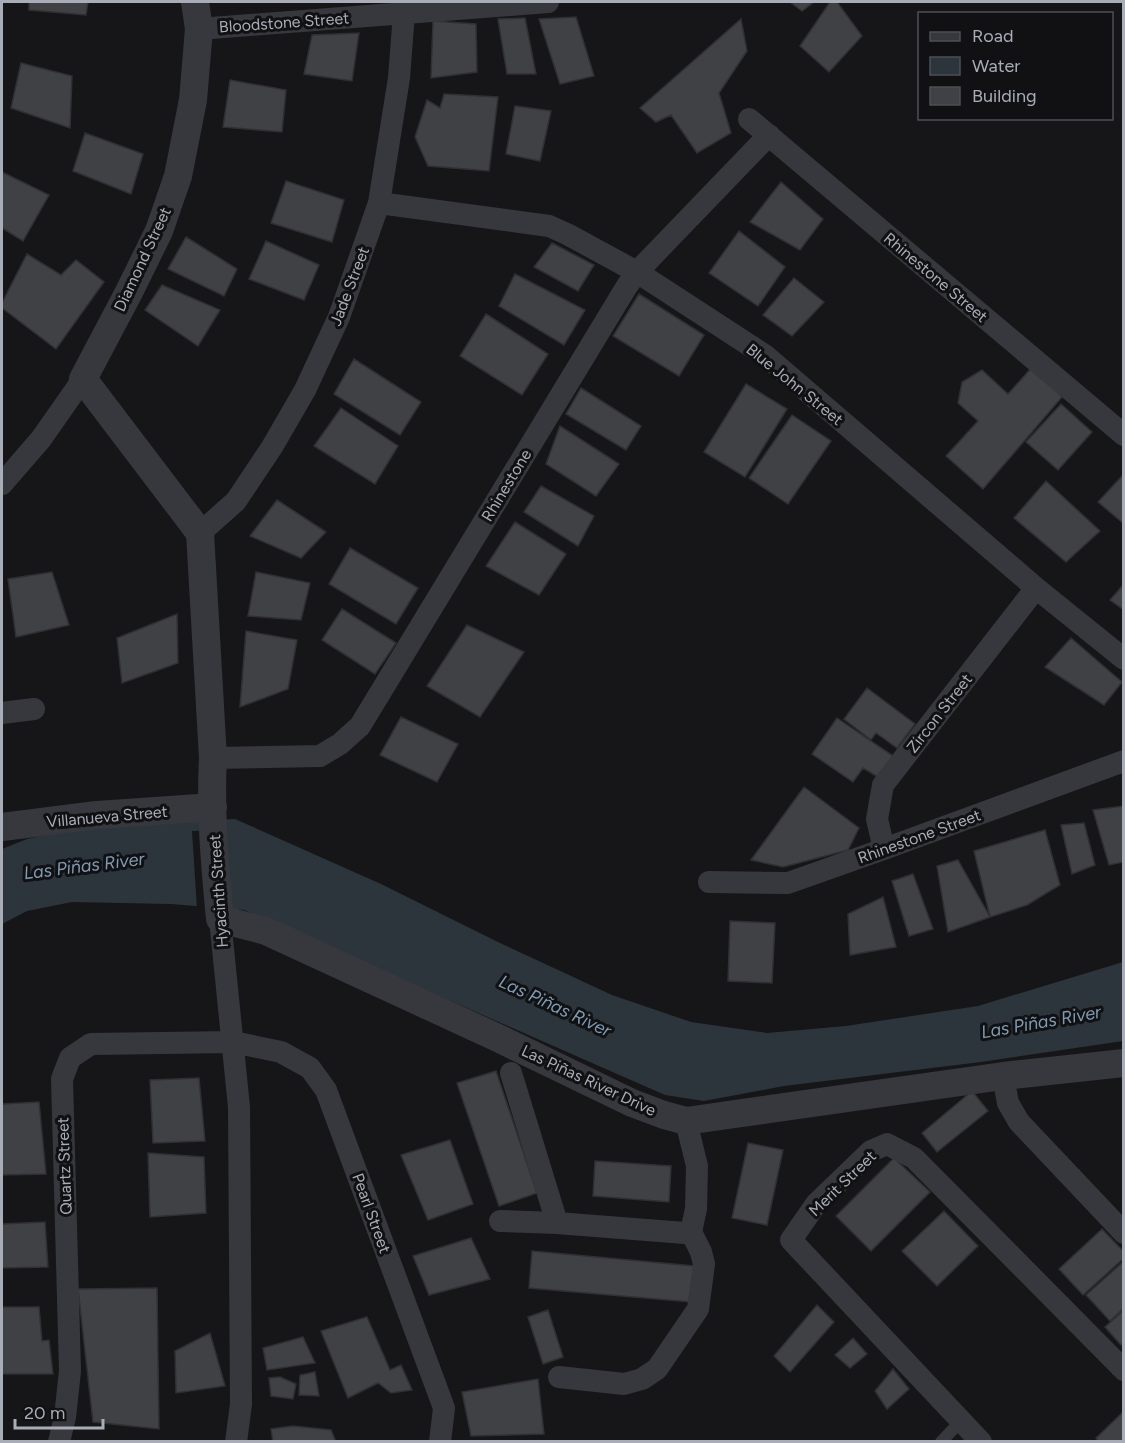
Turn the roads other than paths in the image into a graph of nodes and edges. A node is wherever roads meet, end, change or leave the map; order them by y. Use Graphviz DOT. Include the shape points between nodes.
graph roads {
  1 [pos="548,2"];
  2 [pos="403,7"];
  3 [pos="197,15"];
  4 [pos="749,119"];
  5 [pos="769,135"];
  6 [pos="379,203"];
  7 [pos="637,272"];
  8 [pos="83,379"];
  9 [pos="1124,435"];
  10 [pos="2,484"];
  11 [pos="200,533"];
  12 [pos="1036,588"];
  13 [pos="1124,659"];
  14 [pos="34,709"];
  15 [pos="2,712"];
  16 [pos="213,759"];
  17 [pos="1124,761"];
  18 [pos="212,812"];
  19 [pos="2,827"];
  20 [pos="884,849"];
  21 [pos="709,882"];
  22 [pos="220,913"];
  23 [pos="233,1042"];
  24 [pos="1124,1063"];
  25 [pos="511,1073"];
  26 [pos="1003,1076"];
  27 [pos="686,1121"];
  28 [pos="500,1221"];
  29 [pos="558,1223"];
  30 [pos="691,1232"];
  31 [pos="1124,1233"];
  32 [pos="1124,1370"];
  33 [pos="560,1377"];
  34 [pos="961,1421"];
  35 [pos="59,1442"];
  36 [pos="236,1442"];
  37 [pos="440,1442"];
  38 [pos="941,1442"];
  39 [pos="981,1442"];
  1 -- 2 [label="street, Bloodstone Street"];
  2 -- 3 [label="street, Bloodstone Street"];
  2 -- 6 [label="street, Jade Street" via="399,78"];
  3 -- 8 [label="street, Diamond Street" via="194,100 178,176 159,231"];
  4 -- 5 [label="street, Rhinestone Street"];
  5 -- 7 [label="street, Rhinestone"];
  5 -- 9 [label="street, Rhinestone Street"];
  6 -- 7 [label="street, Blue John Street" via="549,226"];
  6 -- 11 [label="street, Jade Street" via="339,317 305,390 236,501"];
  7 -- 12 [label="street, Blue John Street" via="766,356"];
  7 -- 16 [label="street, Rhinestone" via="360,726 321,756"];
  8 -- 10 [label="street, Diamond Street" via="41,439"];
  8 -- 11 [label="street"];
  11 -- 16 [label="street, Hyacinth Street"];
  12 -- 13 [label="street, Blue John Street"];
  12 -- 20 [label="street, Zircon Street" via="883,785 877,819"];
  14 -- 15 [label="street"];
  16 -- 18 [label="street, Hyacinth Street"];
  17 -- 20 [label="street, Rhinestone Street"];
  18 -- 19 [label="street, Villanueva Street" via="97,815"];
  18 -- 22 [label="street, Hyacinth Street"];
  20 -- 21 [label="street, Rhinestone Street" via="788,882"];
  22 -- 23 [label="street, Hyacinth Street"];
  22 -- 27 [label="street, Las Piñas River Drive" via="266,930 632,1103"];
  23 -- 35 [label="street, Quartz Street" via="92,1044 70,1058 62,1079 70,1371"];
  23 -- 36 [label="street, Hyacinth Street" via="239,1107 241,1369"];
  23 -- 37 [label="street, Pearl Street" via="281,1052 310,1068 326,1090 444,1408"];
  24 -- 26 [label="street, Las Piñas River Drive"];
  25 -- 29 [label="street"];
  26 -- 27 [label="street, Las Piñas River Drive"];
  26 -- 31 [label="street" via="1008,1103 1019,1122"];
  27 -- 30 [label="street" via="697,1166"];
  28 -- 29 [label="street"];
  29 -- 30 [label="street"];
  30 -- 33 [label="street" via="704,1264 698,1309 657,1369 624,1384"];
  32 -- 34 [label="street, Merit Street" via="914,1158 887,1144 871,1151 816,1204 791,1240"];
  34 -- 38 [label="lane"];
  34 -- 39 [label="street, Merit Street"];
}
